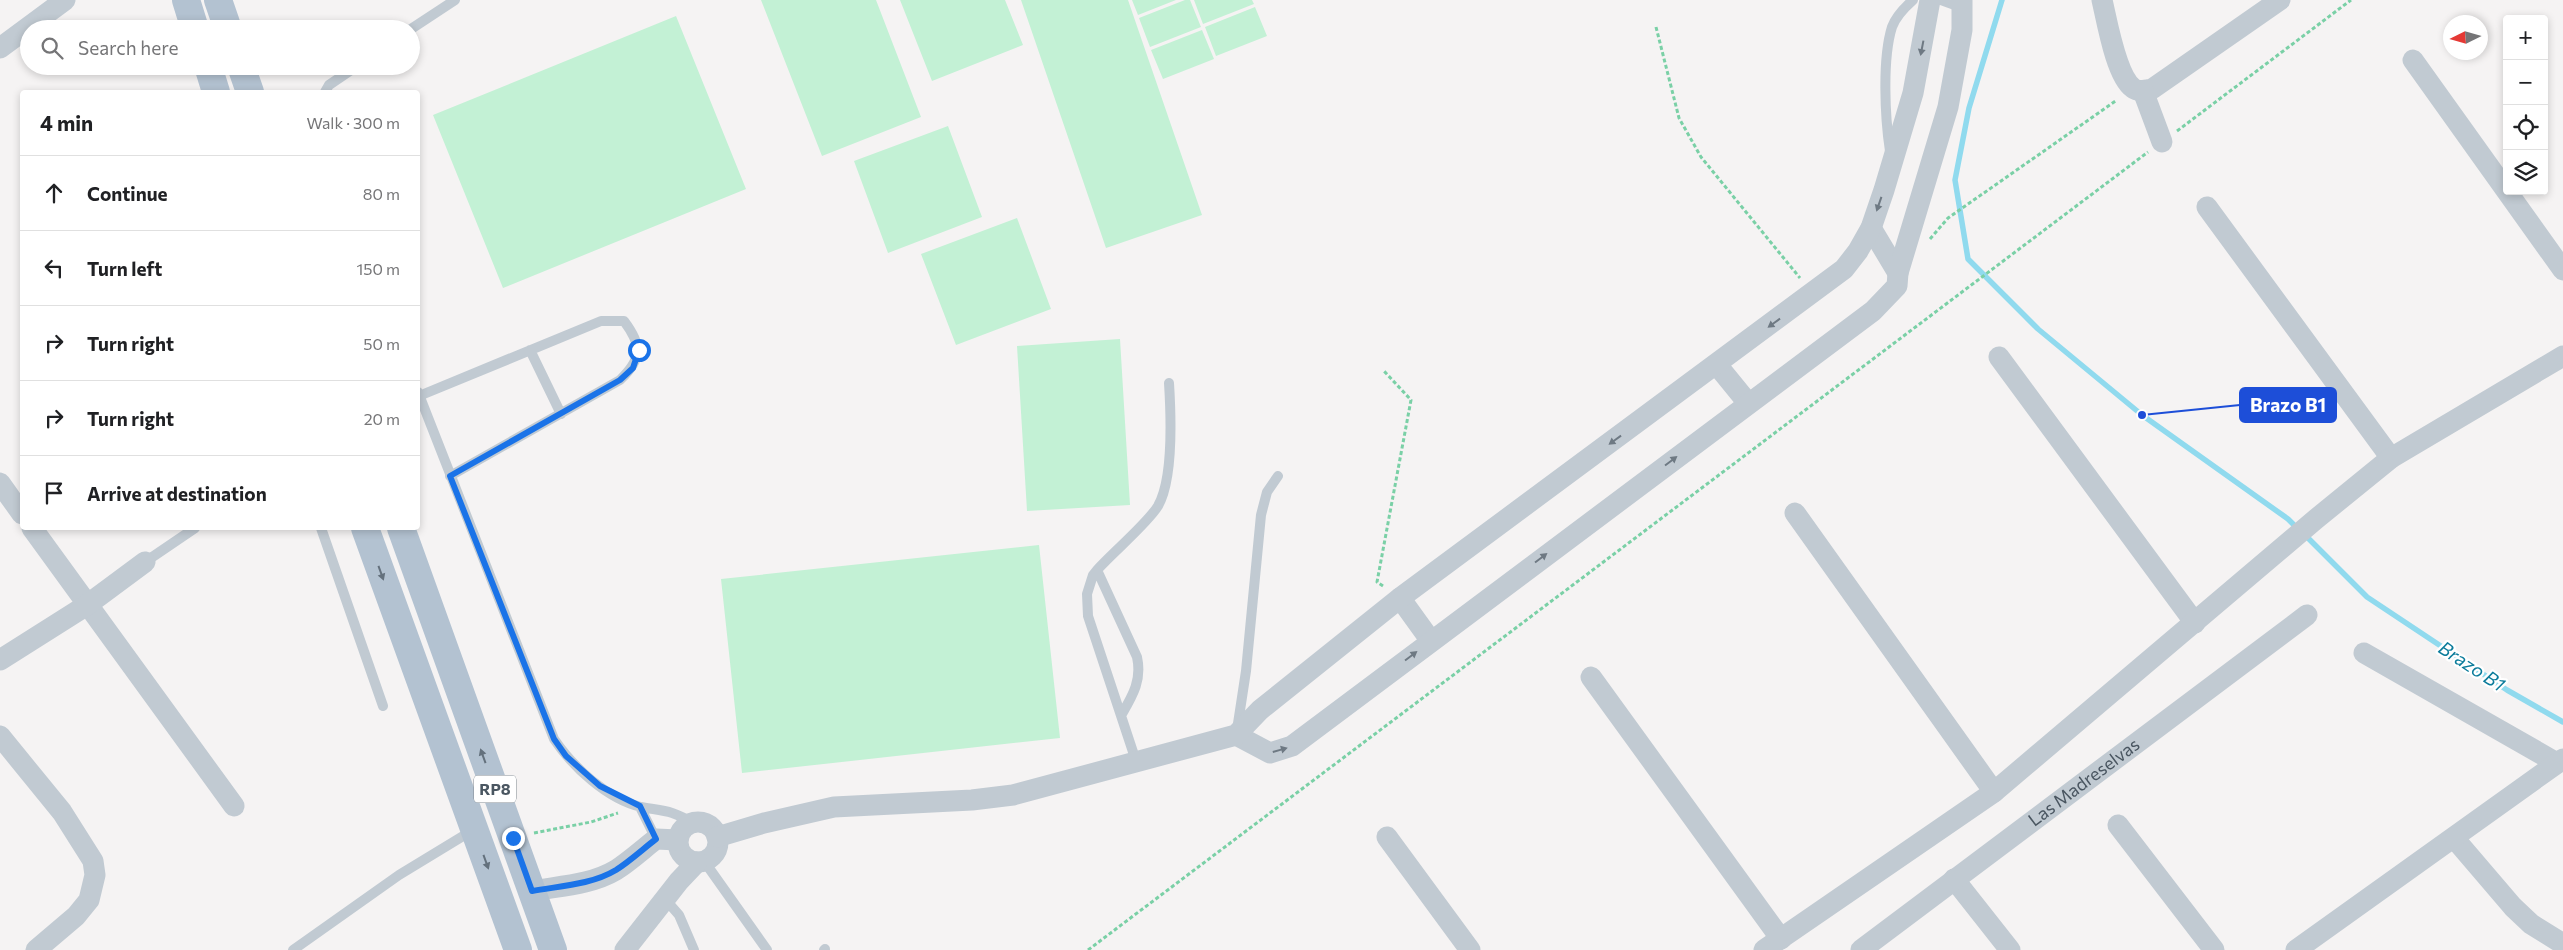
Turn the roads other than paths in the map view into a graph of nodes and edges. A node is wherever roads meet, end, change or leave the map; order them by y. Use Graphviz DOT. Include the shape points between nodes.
graph roads {
  1 [pos="186,0"];
  2 [pos="218,0"];
  3 [pos="455,0"];
  4 [pos="1913,0"];
  5 [pos="1930,0"];
  6 [pos="1941,0"];
  7 [pos="2102,0"];
  8 [pos="2280,0"];
  9 [pos="62,1"];
  10 [pos="1963,4"];
  11 [pos="37,20"];
  12 [pos="192,20"];
  13 [pos="225,20"];
  14 [pos="420,24"];
  15 [pos="20,33"];
  16 [pos="0,48"];
  17 [pos="2413,60"];
  18 [pos="211,75"];
  19 [pos="244,75"];
  20 [pos="344,75"];
  21 [pos="215,90"];
  22 [pos="249,90"];
  23 [pos="326,90"];
  24 [pos="2138,90"];
  25 [pos="2162,142"];
  26 [pos="1892,163"];
  27 [pos="2208,207"];
  28 [pos="1870,228"];
  29 [pos="2563,270"];
  30 [pos="1898,273"];
  31 [pos="530,350"];
  32 [pos="2563,356"];
  33 [pos="1999,357"];
  34 [pos="1717,365"];
  35 [pos="1169,383"];
  36 [pos="420,393"];
  37 [pos="420,399"];
  38 [pos="1748,403"];
  39 [pos="561,414"];
  40 [pos="2391,458"];
  41 [pos="450,476"];
  42 [pos="1278,476"];
  43 [pos="0,483"];
  44 [pos="20,511"];
  45 [pos="1795,514"];
  46 [pos="33,530"];
  47 [pos="192,530"];
  48 [pos="322,530"];
  49 [pos="366,530"];
  50 [pos="402,530"];
  51 [pos="145,562"];
  52 [pos="1097,570"];
  53 [pos="1400,598"];
  54 [pos="87,606"];
  55 [pos="2307,615"];
  56 [pos="2195,623"];
  57 [pos="1431,641"];
  58 [pos="2364,652"];
  59 [pos="8,655"];
  60 [pos="0,666"];
  61 [pos="1591,678"];
  62 [pos="383,706"];
  63 [pos="1122,714"];
  64 [pos="1236,735"];
  65 [pos="0,736"];
  66 [pos="1136,761"];
  67 [pos="2560,761"];
  68 [pos="1994,792"];
  69 [pos="234,806"];
  70 [pos="640,806"];
  71 [pos="692,822"];
  72 [pos="2118,825"];
  73 [pos="474,830"];
  74 [pos="717,837"];
  75 [pos="1387,837"];
  76 [pos="2454,838"];
  77 [pos="656,839"];
  78 [pos="678,840"];
  79 [pos="701,862"];
  80 [pos="1954,880"];
  81 [pos="532,891"];
  82 [pos="665,899"];
  83 [pos="2563,944"];
  84 [pos="1773,945"];
  85 [pos="36,950"];
  86 [pos="293,950"];
  87 [pos="518,950"];
  88 [pos="553,950"];
  89 [pos="626,950"];
  90 [pos="694,950"];
  91 [pos="767,950"];
  92 [pos="1470,950"];
  93 [pos="1861,950"];
  94 [pos="2010,950"];
  95 [pos="2214,950"];
  96 [pos="2296,950"];
  1 -- 12 [label="main road"];
  2 -- 13 [label="main road"];
  3 -- 14 [label="lane"];
  4 -- 26 [label="lane" via="1901,11 1892,27 1887,65 1887,118"];
  5 -- 26 [label="street, one-way" via="1913,93"];
  6 -- 10 [label="lane"];
  7 -- 24 [label="street" via="2124,78"];
  8 -- 24 [label="street" via="2152,89"];
  9 -- 11 [label="street"];
  10 -- 30 [label="street" via="1962,30 1948,107"];
  15 -- 16 [label="street"];
  17 -- 29 [label="street"];
  18 -- 21 [label="main road"];
  19 -- 22 [label="main road"];
  20 -- 23 [label="lane"];
  24 -- 25 [label="street"];
  26 -- 28 [label="street, one-way"];
  27 -- 40 [label="street"];
  28 -- 30 [label="street"];
  28 -- 34 [label="street, one-way" via="1844,269"];
  30 -- 38 [label="street" via="1897,286 1873,311"];
  31 -- 36 [label="lane"];
  31 -- 39 [label="lane"];
  31 -- 39 [label="lane" via="606,320 624,321 635,336 639,350 633,368 620,380"];
  32 -- 40 [label="street"];
  33 -- 56 [label="street"];
  34 -- 38 [label="street"];
  34 -- 53 [label="street, one-way"];
  35 -- 52 [label="lane" via="1171,420 1164,492 1146,521"];
  37 -- 41 [label="lane"];
  57 -- 38 [label="street, one-way"];
  39 -- 41 [label="lane"];
  40 -- 56 [label="street"];
  41 -- 70 [label="lane" via="554,739 566,756 600,786"];
  42 -- 64 [label="lane" via="1267,492 1261,515 1246,671"];
  43 -- 44 [label="street"];
  45 -- 68 [label="street"];
  46 -- 54 [label="street"];
  47 -- 51 [label="lane"];
  48 -- 62 [label="lane"];
  49 -- 73 [label="main road, RP8, one-way"];
  81 -- 50 [label="main road, RP8, one-way"];
  51 -- 54 [label="street"];
  52 -- 63 [label="lane" via="1087,594 1087,611 1100,658"];
  52 -- 63 [label="lane" via="1139,667 1135,693"];
  53 -- 57 [label="street"];
  53 -- 64 [label="street" via="1260,710"];
  54 -- 59 [label="street"];
  54 -- 69 [label="street"];
  55 -- 80 [label="street, Las Madreselvas"];
  56 -- 68 [label="street"];
  64 -- 57 [label="street, one-way" via="1270,753 1292,746"];
  58 -- 67 [label="street"];
  59 -- 60 [label="street"];
  61 -- 84 [label="street"];
  63 -- 66 [label="lane"];
  64 -- 66 [label="street"];
  65 -- 85 [label="street" via="62,812 93,861 95,874 89,900 76,916"];
  66 -- 74 [label="street" via="1013,795 834,807"];
  67 -- 76 [label="street"];
  68 -- 84 [label="street"];
  70 -- 71 [label="lane" via="671,811"];
  70 -- 77 [label="lane"];
  71 -- 74 [label="street" via="710,826"];
  71 -- 78 [label="street" via="682,829"];
  72 -- 95 [label="street"];
  73 -- 86 [label="lane" via="399,875"];
  73 -- 87 [label="main road, RP8, one-way"];
  74 -- 79 [label="street" via="714,854"];
  75 -- 92 [label="street"];
  76 -- 83 [label="street" via="2513,908"];
  76 -- 96 [label="street"];
  77 -- 78 [label="street"];
  77 -- 81 [label="street" via="604,876"];
  78 -- 79 [label="street" via="681,852 690,861"];
  79 -- 82 [label="street"];
  79 -- 91 [label="lane"];
  80 -- 93 [label="street, Las Madreselvas"];
  80 -- 94 [label="street"];
  81 -- 88 [label="main road, RP8"];
  82 -- 89 [label="street"];
  82 -- 90 [label="lane" via="681,920"];
}
